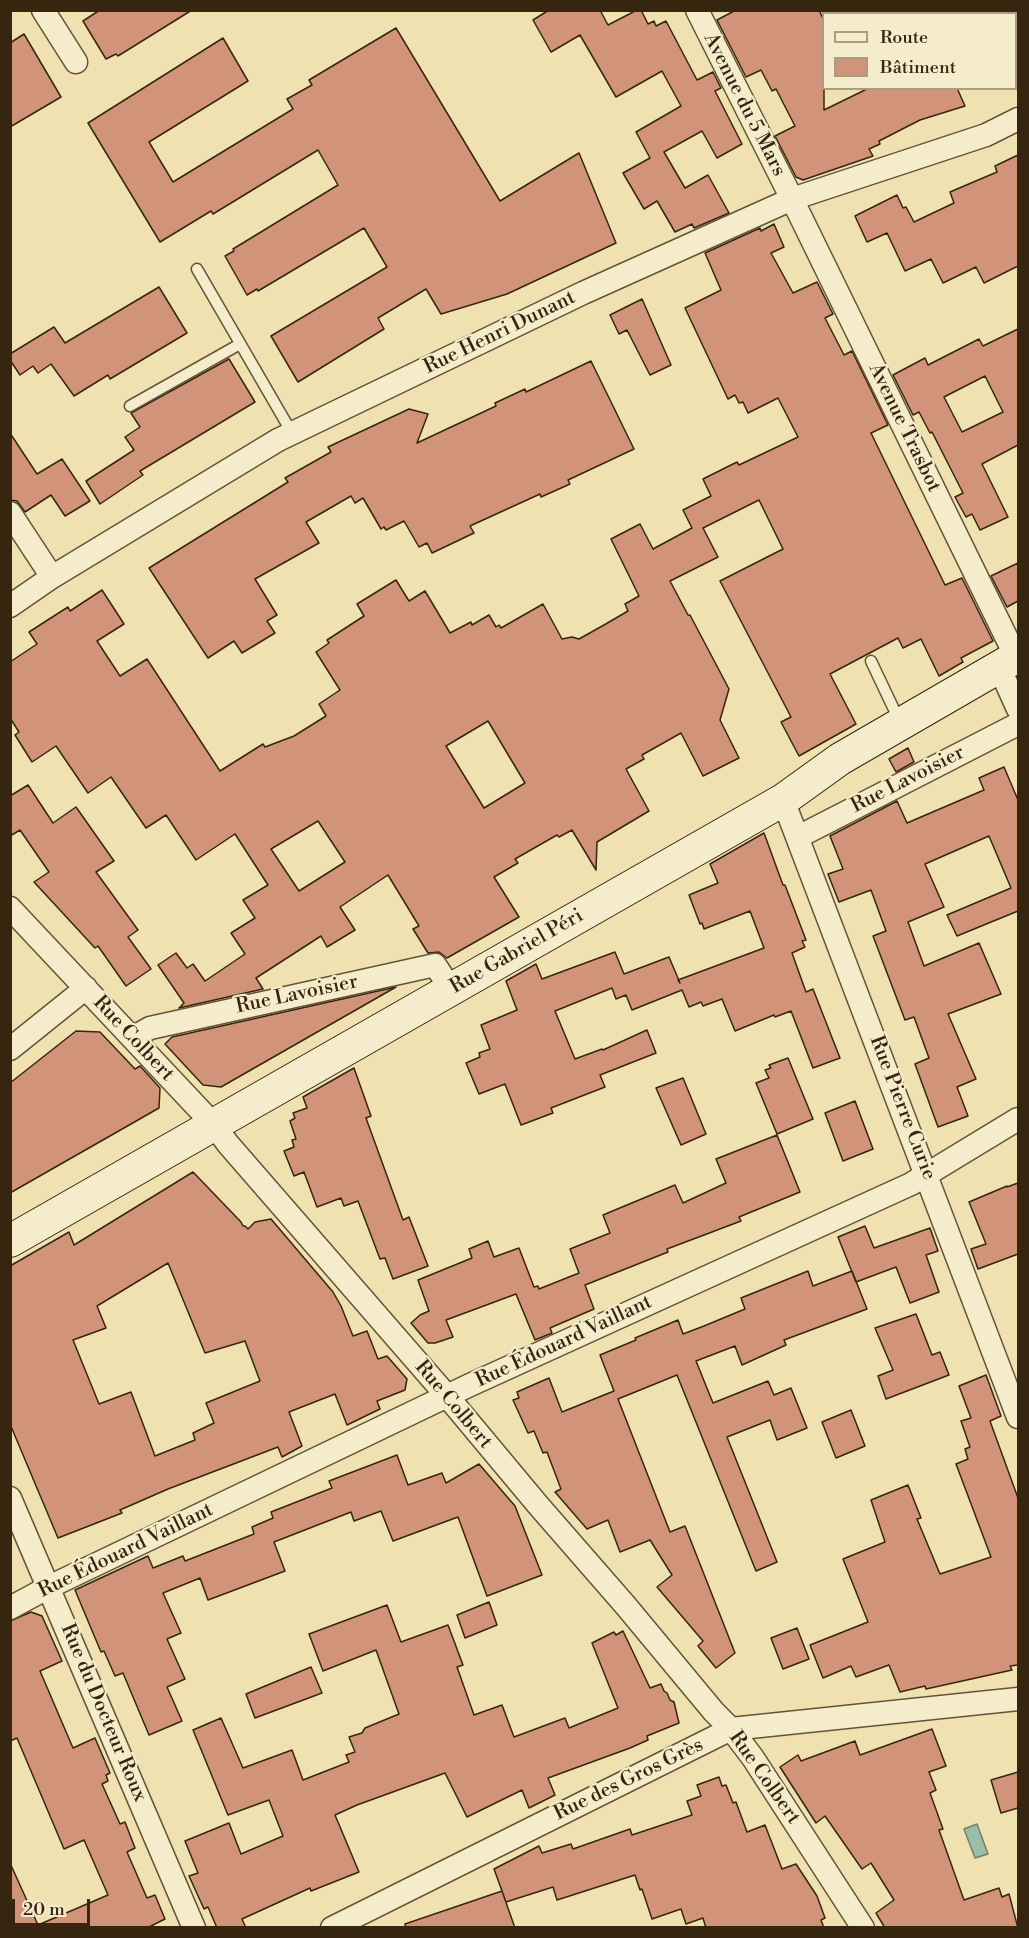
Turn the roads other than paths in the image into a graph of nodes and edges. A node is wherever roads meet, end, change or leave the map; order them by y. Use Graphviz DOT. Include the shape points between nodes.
graph roads {
  1 [pos="43,10"];
  2 [pos="697,10"];
  3 [pos="76,62"];
  4 [pos="1018,119"];
  5 [pos="792,199"];
  6 [pos="197,269"];
  7 [pos="240,344"];
  8 [pos="130,406"];
  9 [pos="291,434"];
  10 [pos="10,513"];
  11 [pos="52,577"];
  12 [pos="10,606"];
  13 [pos="1011,660"];
  14 [pos="871,661"];
  15 [pos="1018,709"];
  16 [pos="901,723"];
  17 [pos="1018,724"];
  18 [pos="783,800"];
  19 [pos="798,837"];
  20 [pos="10,908"];
  21 [pos="86,988"];
  22 [pos="451,989"];
  23 [pos="132,1038"];
  24 [pos="10,1049"];
  25 [pos="1018,1119"];
  26 [pos="214,1125"];
  27 [pos="927,1175"];
  28 [pos="10,1241"];
  29 [pos="447,1396"];
  30 [pos="1018,1417"];
  31 [pos="10,1498"];
  32 [pos="49,1587"];
  33 [pos="10,1608"];
  34 [pos="1018,1699"];
  35 [pos="731,1729"];
  36 [pos="194,1928"];
  37 [pos="332,1928"];
  38 [pos="863,1928"];
  1 -- 3 [label="street"];
  2 -- 5 [label="street, Avenue du 5 Mars"];
  4 -- 5 [label="street, Rue Henri Dunant" via="986,135"];
  5 -- 9 [label="street, Rue Henri Dunant" via="583,293"];
  5 -- 13 [label="street, Avenue Trasbot"];
  6 -- 7 [label="lane"];
  7 -- 8 [label="lane"];
  7 -- 9 [label="lane"];
  9 -- 11 [label="street, Rue Henri Dunant"];
  10 -- 11 [label="street"];
  11 -- 12 [label="street, Rue Henri Dunant"];
  13 -- 15 [label="street, Avenue Trasbot"];
  13 -- 16 [label="main road, Rue Gabriel Péri"];
  14 -- 16 [label="lane"];
  16 -- 18 [label="main road, Rue Gabriel Péri" via="840,759"];
  17 -- 19 [label="street, Rue Lavoisier"];
  18 -- 19 [label="street, Rue Pierre Curie"];
  18 -- 22 [label="main road, Rue Gabriel Péri"];
  19 -- 27 [label="street, Rue Pierre Curie"];
  20 -- 21 [label="street, Rue Colbert"];
  21 -- 23 [label="street, Rue Colbert"];
  21 -- 24 [label="street"];
  22 -- 23 [label="street, Rue Lavoisier" via="435,965 150,1028"];
  22 -- 26 [label="main road, Rue Gabriel Péri"];
  23 -- 26 [label="street, Rue Colbert"];
  25 -- 27 [label="street, Rue Édouard Vaillant"];
  26 -- 28 [label="main road, Rue Gabriel Péri"];
  26 -- 29 [label="street, Rue Colbert"];
  27 -- 29 [label="street, Rue Édouard Vaillant"];
  27 -- 30 [label="street, Rue Pierre Curie"];
  29 -- 32 [label="street, Rue Édouard Vaillant"];
  29 -- 35 [label="street, Rue Colbert"];
  31 -- 32 [label="street, Rue du Docteur Roux"];
  32 -- 33 [label="street, Rue Édouard Vaillant"];
  32 -- 36 [label="street, Rue du Docteur Roux"];
  34 -- 35 [label="street, Rue des Gros Grès"];
  35 -- 37 [label="street, Rue des Gros Grès"];
  35 -- 38 [label="street, Rue Colbert"];
}
